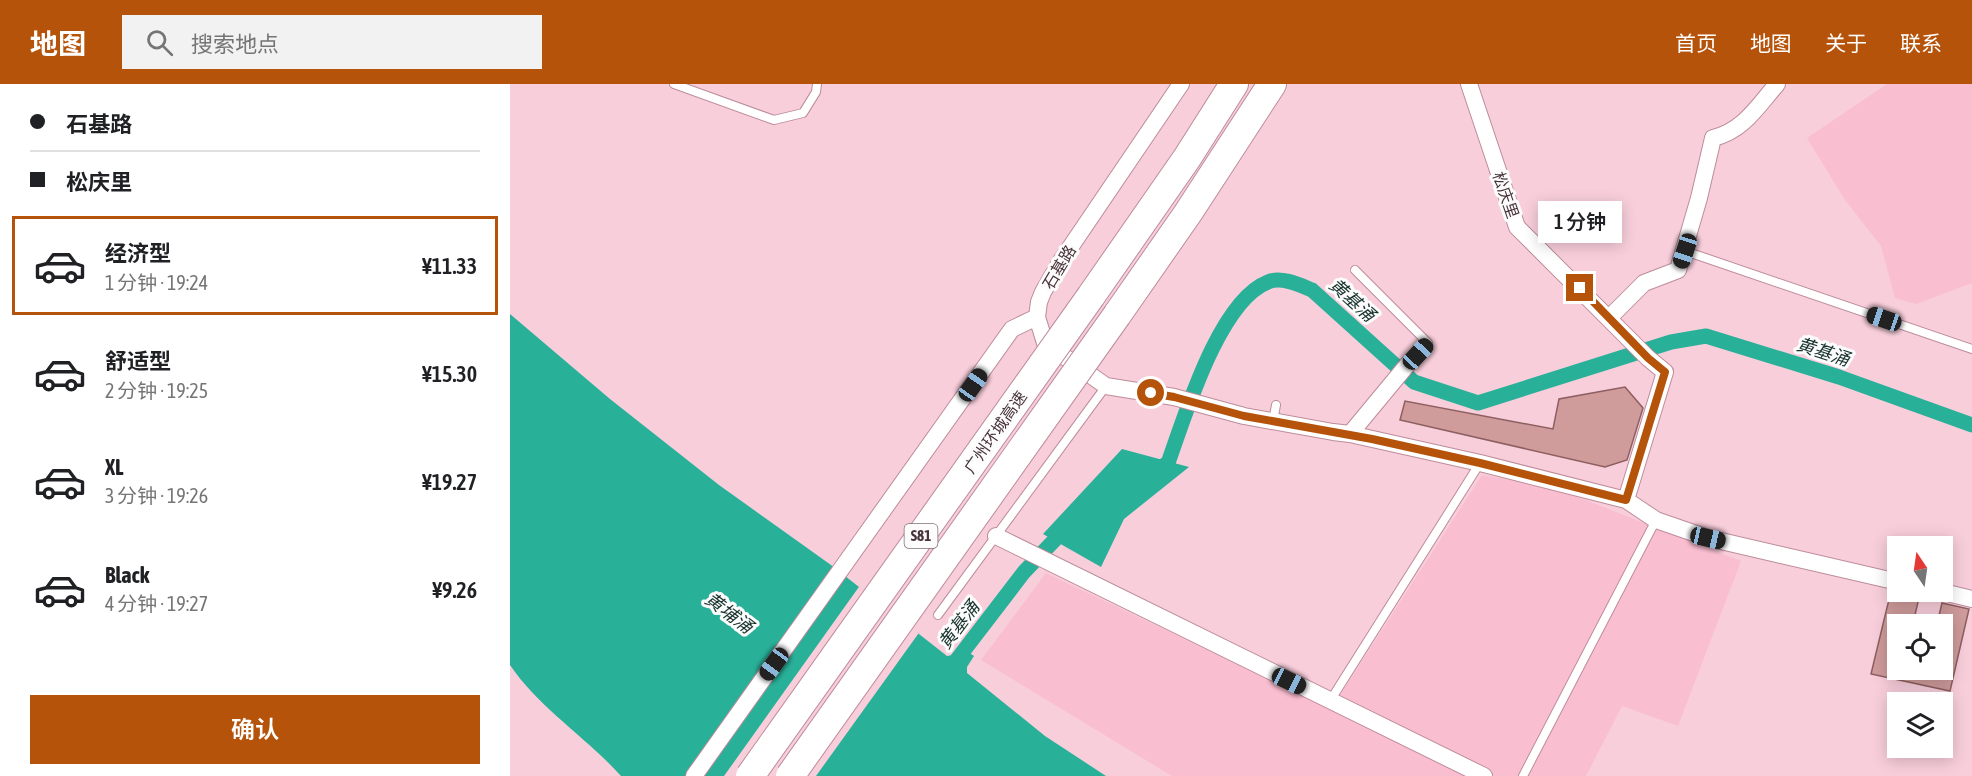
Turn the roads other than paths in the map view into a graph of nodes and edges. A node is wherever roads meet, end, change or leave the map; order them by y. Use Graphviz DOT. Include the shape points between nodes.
graph roads {
  1 [pos="674,84"];
  2 [pos="818,84"];
  3 [pos="1180,84"];
  4 [pos="1234,84"];
  5 [pos="1272,84"];
  6 [pos="1469,84"];
  7 [pos="1777,84"];
  8 [pos="1685,251"];
  9 [pos="1354,270"];
  10 [pos="1037,316"];
  11 [pos="1609,318"];
  12 [pos="1972,349"];
  13 [pos="1408,364"];
  14 [pos="1106,386"];
  15 [pos="1350,434"];
  16 [pos="1480,463"];
  17 [pos="1626,500"];
  18 [pos="1656,520"];
  19 [pos="996,536"];
  20 [pos="1887,579"];
  21 [pos="1953,594"];
  22 [pos="1972,598"];
  23 [pos="938,615"];
  24 [pos="1330,701"];
  25 [pos="694,776"];
  26 [pos="750,776"];
  27 [pos="790,776"];
  28 [pos="1484,776"];
  29 [pos="1523,776"];
  1 -- 2 [label="lane" via="774,120 803,113"];
  3 -- 10 [label="street, 石基路" via="1061,261 1039,302"];
  4 -- 26 [label="highway, 广州环城高速 / S81, bridge" via="1091,296"];
  5 -- 27 [label="highway, 广州环城高速 / S81, bridge" via="1124,306"];
  6 -- 11 [label="street, 松庆里" via="1517,227"];
  7 -- 8 [label="street" via="1744,123 1713,138"];
  8 -- 11 [label="street" via="1678,270 1644,283"];
  8 -- 12 [label="lane"];
  9 -- 13 [label="lane" via="1428,343"];
  10 -- 14 [label="street" via="1045,343"];
  10 -- 25 [label="street" via="1012,329"];
  11 -- 17 [label="street, 松庆里" via="1665,372"];
  13 -- 15 [label="street"];
  14 -- 15 [label="street" via="1174,397 1244,416 1274,413"];
  14 -- 19 [label="lane"];
  15 -- 16 [label="street"];
  16 -- 17 [label="street"];
  16 -- 24 [label="lane"];
  17 -- 18 [label="street"];
  18 -- 20 [label="street" via="1708,538"];
  18 -- 29 [label="lane"];
  19 -- 23 [label="lane"];
  19 -- 24 [label="street"];
  21 -- 22 [label="street"];
  24 -- 28 [label="street"];
}
